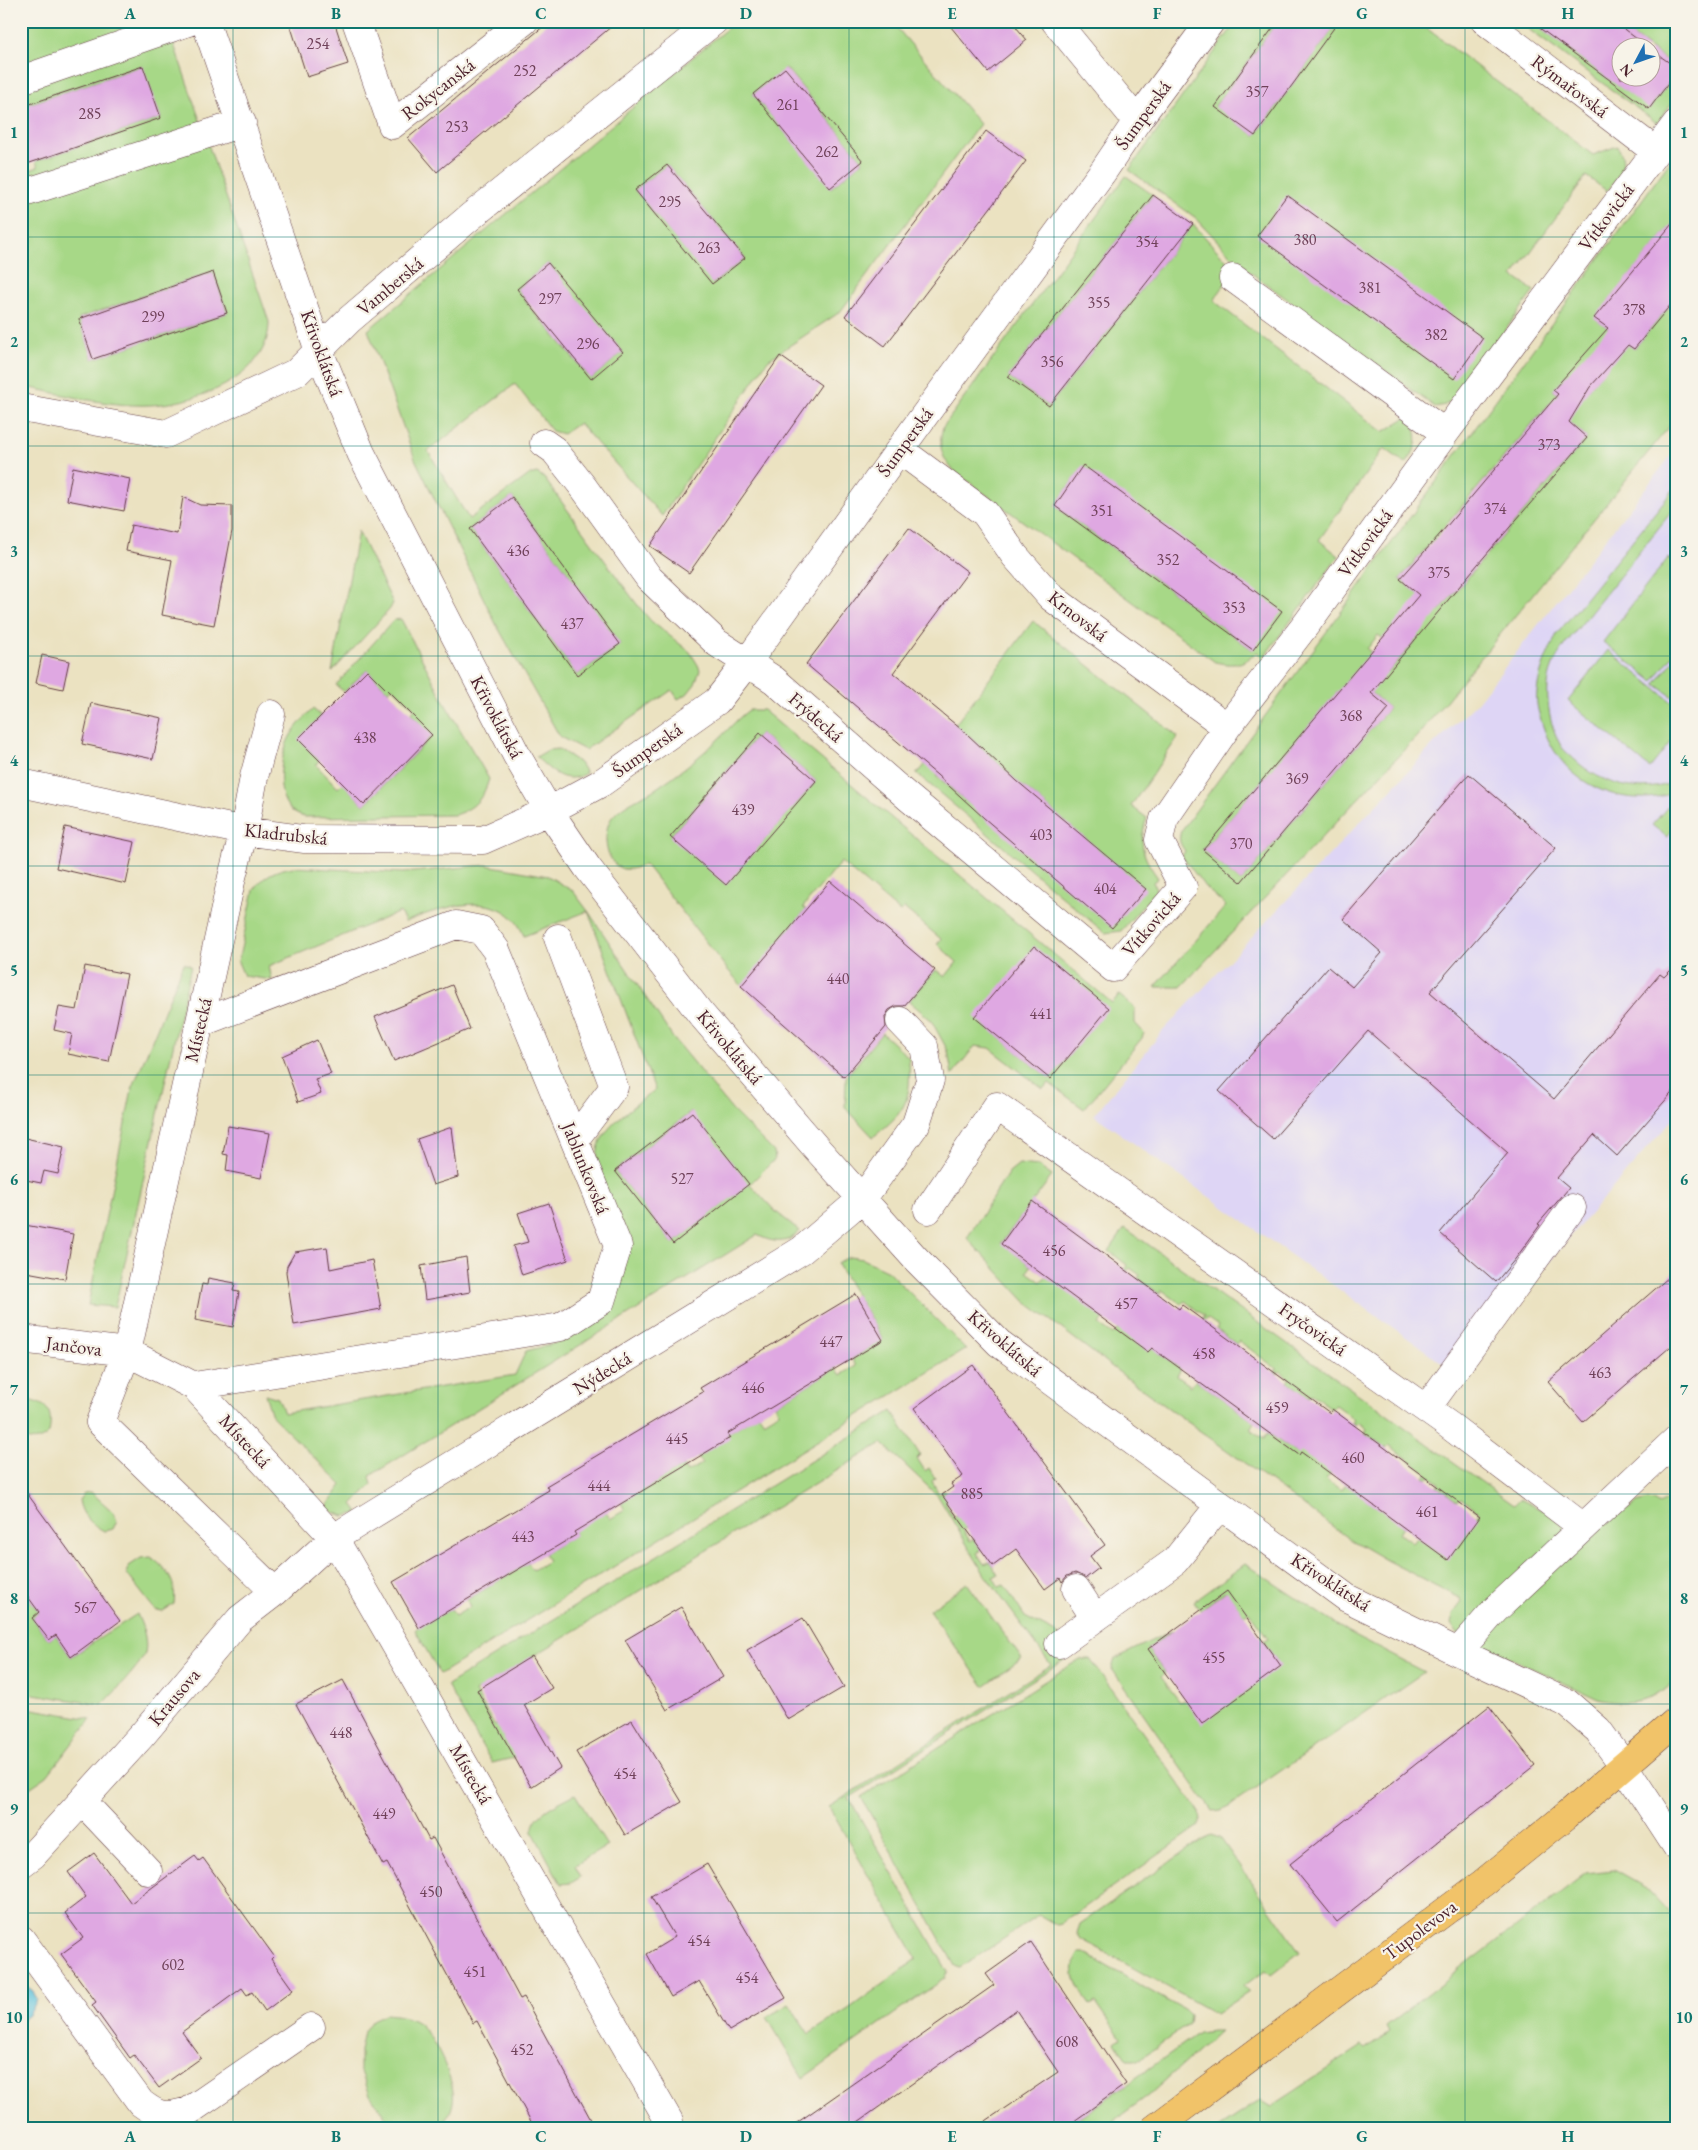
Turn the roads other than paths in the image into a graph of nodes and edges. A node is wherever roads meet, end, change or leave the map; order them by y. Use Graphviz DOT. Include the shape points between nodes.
graph roads {
  1 [pos="191,21"];
  2 [pos="205,21"];
  3 [pos="356,21"];
  4 [pos="524,21"];
  5 [pos="1055,21"];
  6 [pos="1212,21"];
  7 [pos="1485,21"];
  8 [pos="711,22"];
  9 [pos="21,80"];
  10 [pos="1137,121"];
  11 [pos="242,123"];
  12 [pos="1677,123"];
  13 [pos="1655,151"];
  14 [pos="21,194"];
  15 [pos="1234,278"];
  16 [pos="319,351"];
  17 [pos="21,408"];
  18 [pos="1446,432"];
  19 [pos="544,443"];
  20 [pos="900,450"];
  21 [pos="748,661"];
  22 [pos="271,714"];
  23 [pos="1227,727"];
  24 [pos="21,783"];
  25 [pos="549,811"];
  26 [pos="244,831"];
  27 [pos="558,938"];
  28 [pos="1113,968"];
  29 [pos="900,1021"];
  30 [pos="200,1023"];
  31 [pos="575,1139"];
  32 [pos="863,1198"];
  33 [pos="1572,1208"];
  34 [pos="928,1210"];
  35 [pos="21,1339"];
  36 [pos="127,1352"];
  37 [pos="194,1386"];
  38 [pos="1426,1409"];
  39 [pos="1677,1438"];
  40 [pos="1220,1505"];
  41 [pos="1583,1527"];
  42 [pos="334,1538"];
  43 [pos="1076,1589"];
  44 [pos="275,1592"];
  45 [pos="1095,1618"];
  46 [pos="1059,1644"];
  47 [pos="1458,1652"];
  48 [pos="1677,1720"];
  49 [pos="1624,1766"];
  50 [pos="82,1801"];
  51 [pos="1677,1847"];
  52 [pos="21,1864"];
  53 [pos="148,1871"];
  54 [pos="21,1940"];
  55 [pos="311,2026"];
  56 [pos="669,2121"];
  57 [pos="1154,2129"];
  1 -- 9 [label="street"];
  2 -- 11 [label="street, Křivoklátská"];
  3 -- 4 [label="street, Rokycanská" via="392,125"];
  5 -- 10 [label="street"];
  6 -- 10 [label="street, Šumperská"];
  7 -- 13 [label="street, Rýmařovská"];
  8 -- 16 [label="street, Vamberská" via="470,217 350,320"];
  10 -- 20 [label="street, Šumperská"];
  11 -- 14 [label="street"];
  11 -- 16 [label="street, Křivoklátská"];
  12 -- 13 [label="street, Vítkovická"];
  13 -- 18 [label="street, Vítkovická"];
  15 -- 18 [label="street"];
  16 -- 17 [label="street, Vamberská" via="297,372 166,434"];
  16 -- 25 [label="street, Křivoklátská" via="361,453 517,756"];
  18 -- 23 [label="street, Vítkovická"];
  19 -- 21 [label="street, Frýdecká" via="554,450 584,488 649,578 717,643"];
  20 -- 21 [label="street, Šumperská"];
  20 -- 23 [label="street, Krnovská" via="985,513 1015,556 1050,597"];
  21 -- 25 [label="street, Šumperská" via="717,702 601,783"];
  21 -- 28 [label="street, Frýdecká"];
  22 -- 26 [label="street, Místecká" via="254,776"];
  23 -- 28 [label="street, Vítkovická" via="1164,819 1159,840 1183,887"];
  24 -- 26 [label="street, Kladrubská"];
  25 -- 26 [label="street, Kladrubská" via="483,840 303,839"];
  25 -- 32 [label="street, Křivoklátská" via="587,867 700,1013"];
  26 -- 30 [label="street, Místecká"];
  27 -- 31 [label="street" via="614,1087"];
  29 -- 32 [label="street" via="924,1046 930,1080 916,1124"];
  30 -- 31 [label="street, Jablunkovská" via="456,925 481,930 496,950"];
  30 -- 36 [label="street, Místecká"];
  31 -- 37 [label="street, Jablunkovská" via="618,1246 602,1301 561,1327"];
  32 -- 40 [label="street, Křivoklátská" via="916,1259 999,1343"];
  32 -- 42 [label="street, Nýdecká" via="802,1250"];
  33 -- 38 [label="street"];
  34 -- 38 [label="street, Fryčovická" via="997,1106"];
  35 -- 36 [label="street, Jančova"];
  36 -- 37 [label="street, Místecká"];
  36 -- 44 [label="street" via="100,1422"];
  37 -- 42 [label="street, Místecká"];
  38 -- 41 [label="street, Fryčovická"];
  39 -- 41 [label="street"];
  40 -- 45 [label="street" via="1175,1561"];
  40 -- 47 [label="street, Křivoklátská" via="1347,1598"];
  41 -- 47 [label="street" via="1495,1610"];
  42 -- 44 [label="street, Krausova"];
  42 -- 56 [label="street, Místecká"];
  43 -- 45 [label="street"];
  44 -- 50 [label="street, Krausova" via="240,1619"];
  45 -- 46 [label="street"];
  47 -- 49 [label="street, Křivoklátská" via="1567,1703 1598,1730"];
  48 -- 49 [label="main road, Tupolevova"];
  49 -- 51 [label="street, Křivoklátská"];
  49 -- 57 [label="main road, Tupolevova" via="1482,1883"];
  50 -- 52 [label="street, Krausova" via="34,1855"];
  50 -- 53 [label="street"];
  54 -- 55 [label="street" via="141,2102 156,2115 189,2110"];
}
